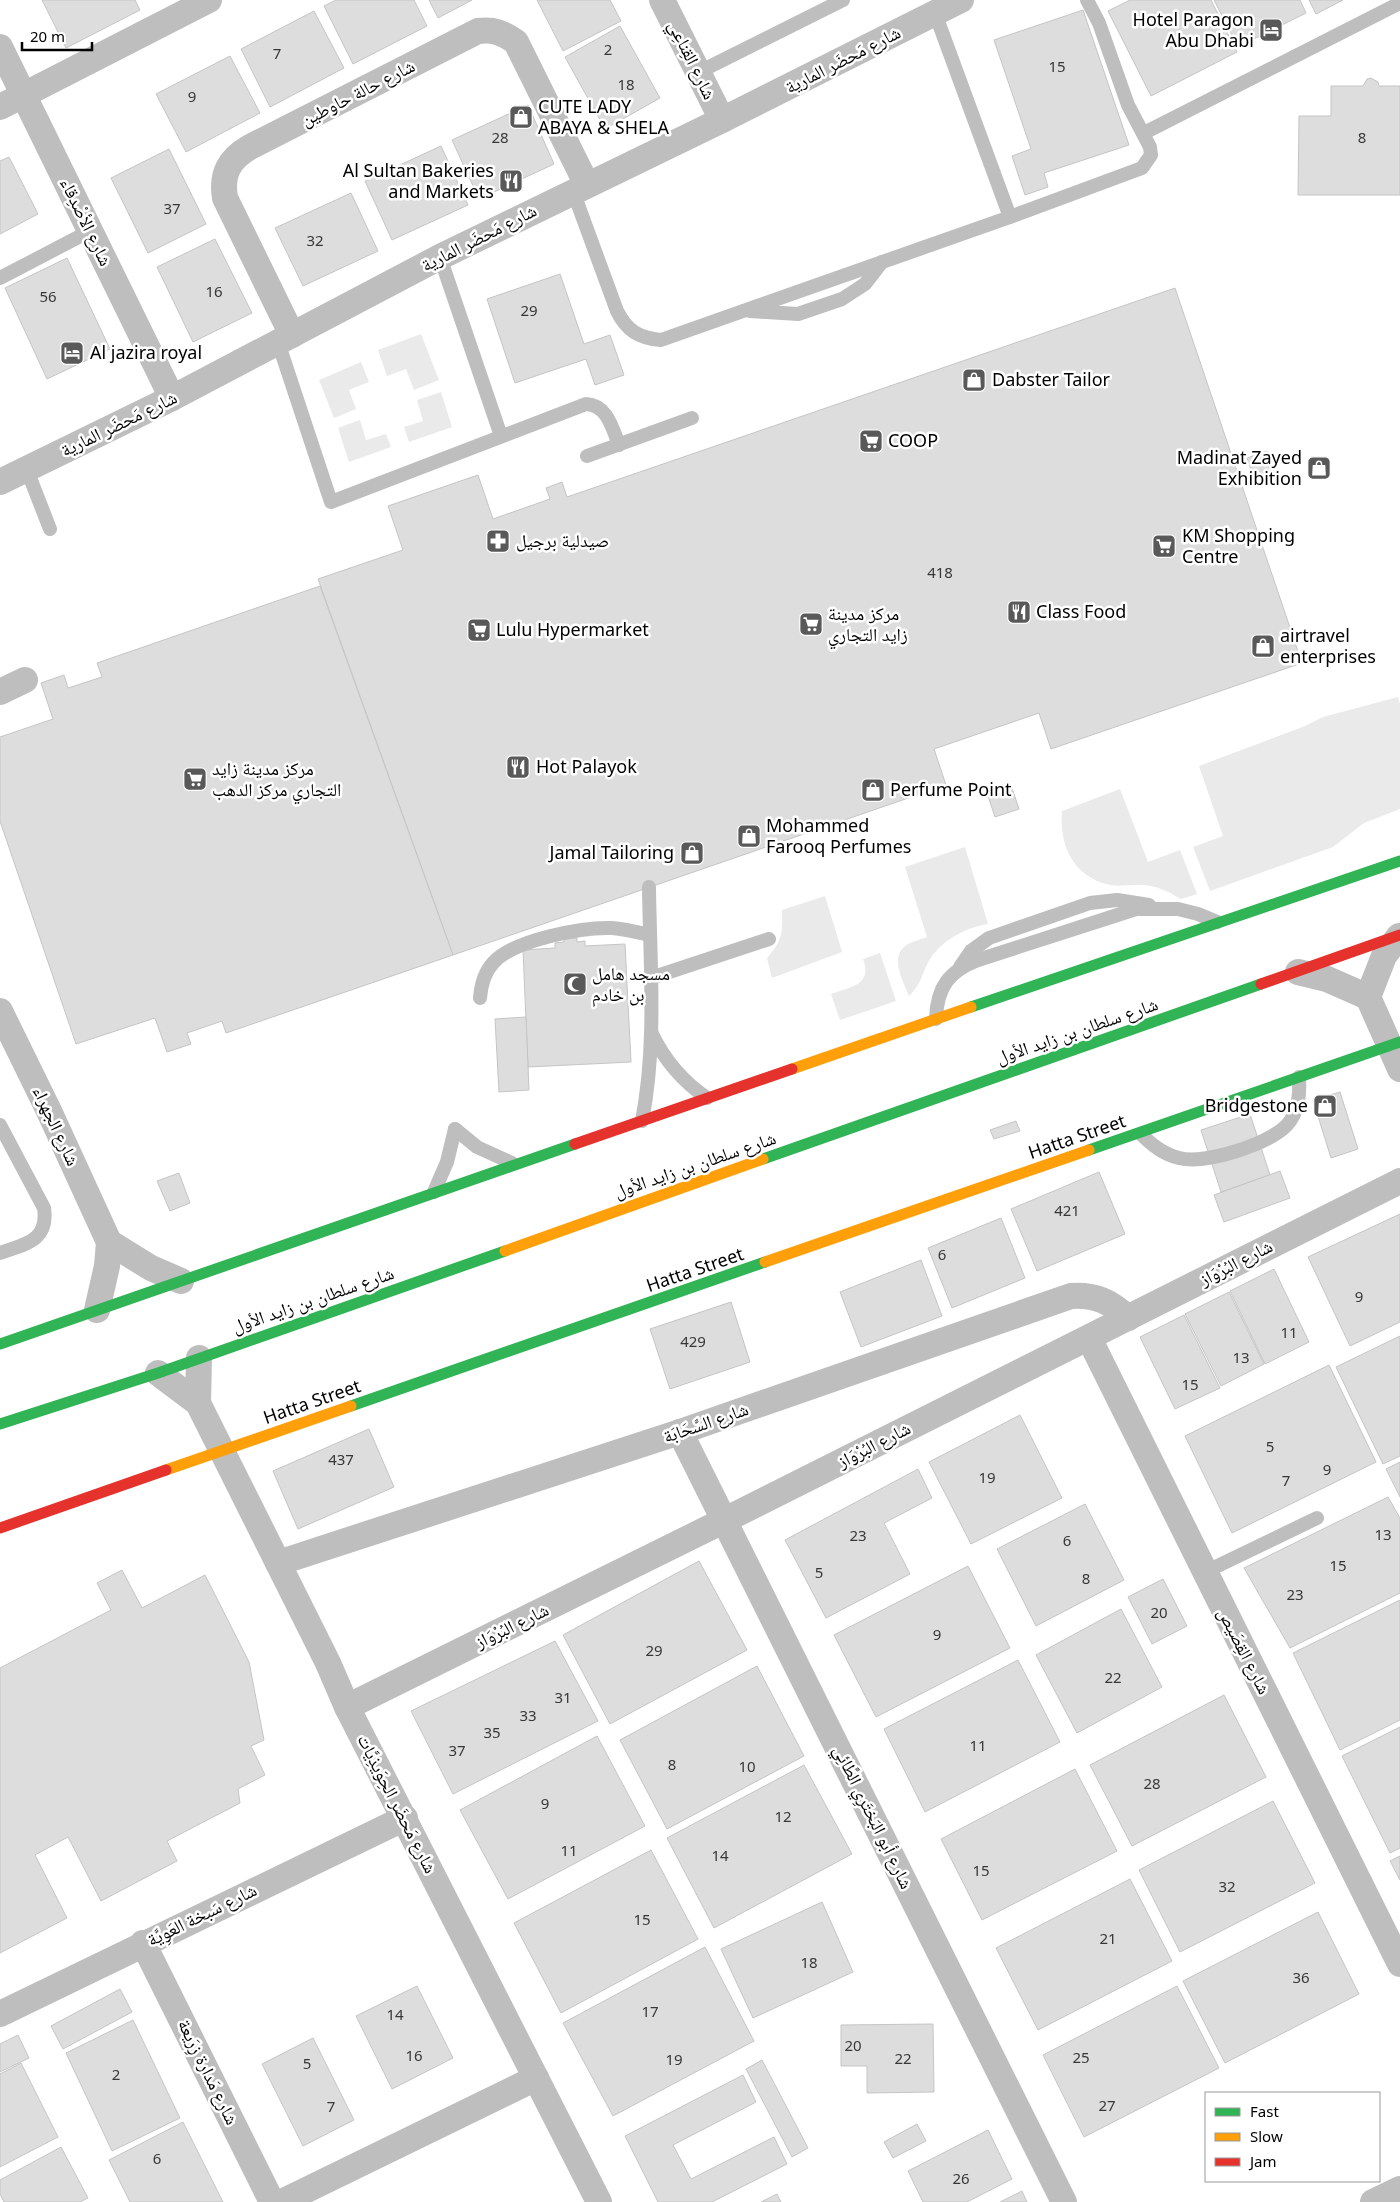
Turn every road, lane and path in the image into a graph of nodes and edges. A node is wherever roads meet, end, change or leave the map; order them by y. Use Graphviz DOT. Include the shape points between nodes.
graph roads {
  1 [pos="209,0"];
  2 [pos="662,0"];
  3 [pos="843,0"];
  4 [pos="961,0"];
  5 [pos="1093,2"];
  6 [pos="1400,3"];
  7 [pos="935,13"];
  8 [pos="0,47"];
  9 [pos="699,72"];
  10 [pos="24,95"];
  11 [pos="0,107"];
  12 [pos="722,120"];
  13 [pos="1144,133"];
  14 [pos="580,188"];
  15 [pos="1010,217"];
  16 [pos="90,231"];
  17 [pos="440,258"];
  18 [pos="882,262"];
  19 [pos="0,278"];
  20 [pos="744,311"];
  21 [pos="285,339"];
  22 [pos="172,398"];
  23 [pos="692,418"];
  24 [pos="501,436"];
  25 [pos="619,444"];
  26 [pos="587,456"];
  27 [pos="27,470"];
  28 [pos="0,482"];
  29 [pos="50,529"];
  30 [pos="25,680"];
  31 [pos="0,692"];
  32 [pos="1400,861"];
  33 [pos="649,887"];
  34 [pos="1217,922"];
  35 [pos="650,935"];
  36 [pos="1399,936"];
  37 [pos="769,939"];
  38 [pos="1298,972"];
  39 [pos="651,978"];
  40 [pos="1368,997"];
  41 [pos="480,998"];
  42 [pos="0,1011"];
  43 [pos="936,1019"];
  44 [pos="651,1032"];
  45 [pos="1396,1052"];
  46 [pos="1298,1077"];
  47 [pos="708,1098"];
  48 [pos="642,1121"];
  49 [pos="0,1125"];
  50 [pos="1141,1134"];
  51 [pos="516,1164"];
  52 [pos="1400,1181"];
  53 [pos="434,1193"];
  54 [pos="109,1242"];
  55 [pos="0,1253"];
  56 [pos="180,1281"];
  57 [pos="96,1310"];
  58 [pos="1128,1318"];
  59 [pos="1089,1338"];
  60 [pos="0,1344"];
  61 [pos="199,1358"];
  62 [pos="158,1373"];
  63 [pos="198,1404"];
  64 [pos="0,1424"];
  65 [pos="680,1432"];
  66 [pos="222,1452"];
  67 [pos="1317,1518"];
  68 [pos="725,1520"];
  69 [pos="0,1528"];
  70 [pos="278,1563"];
  71 [pos="1205,1572"];
  72 [pos="347,1707"];
  73 [pos="405,1818"];
  74 [pos="144,1943"];
  75 [pos="1400,1964"];
  76 [pos="0,2014"];
  77 [pos="536,2078"];
  78 [pos="1400,2189"];
  79 [pos="272,2202"];
  80 [pos="282,2202"];
  81 [pos="599,2202"];
  82 [pos="1064,2202"];
  83 [pos="1373,2202"];
  1 -- 10 [label="street"];
  2 -- 9 [label="street, شارع القِناعِي"];
  3 -- 9 [label="lane"];
  4 -- 7 [label="street, شارع مَحضَر المارية"];
  5 -- 13 [label="lane" via="1128,106"];
  6 -- 13 [label="lane"];
  7 -- 12 [label="street, شارع مَحضَر المارية"];
  7 -- 15 [label="lane"];
  8 -- 10 [label="street, شارع الأصْدِقاء"];
  9 -- 12 [label="street, شارع القِناعِي"];
  10 -- 11 [label="street"];
  10 -- 16 [label="street, شارع الأصْدِقاء"];
  12 -- 14 [label="street, شارع مَحضَر المارية"];
  13 -- 15 [label="lane" via="1151,155 1142,168"];
  14 -- 17 [label="street, شارع مَحضَر المارية"];
  14 -- 20 [label="lane" via="617,311 623,324 634,333 647,339 661,340"];
  14 -- 21 [label="street, شارع حالة حاوطين" via="516,42 491,30 478,31 250,147 239,153 225,173 225,198"];
  15 -- 18 [label="lane"];
  16 -- 19 [label="lane"];
  16 -- 22 [label="street, شارع الأصْدِقاء"];
  17 -- 21 [label="street, شارع مَحضَر المارية"];
  17 -- 24 [label="lane"];
  18 -- 20 [label="lane"];
  18 -- 20 [label="lane" via="872,278 850,295 806,312 790,315"];
  21 -- 22 [label="street, شارع مَحضَر المارية"];
  21 -- 24 [label="lane" via="331,502"];
  22 -- 27 [label="street, شارع مَحضَر المارية"];
  23 -- 25 [label="lane"];
  24 -- 25 [label="lane" via="577,406 594,404 602,408"];
  25 -- 26 [label="lane"];
  27 -- 28 [label="street, شارع مَحضَر المارية"];
  27 -- 29 [label="lane"];
  30 -- 31 [label="street"];
  32 -- 34 [label="main road"];
  33 -- 35 [label="lane"];
  34 -- 43 [label="main road"];
  34 -- 43 [label="lane" via="1178,909 1136,909 978,960 951,975 942,988"];
  35 -- 39 [label="lane"];
  35 -- 41 [label="lane" via="595,928 514,948 490,968 481,985"];
  36 -- 38 [label="main road, شارع سلطان بن زايد الأول"];
  36 -- 40 [label="street" via="1384,956"];
  37 -- 39 [label="lane"];
  38 -- 40 [label="street" via="1328,979"];
  38 -- 61 [label="main road, شارع سلطان بن زايد الأول"];
  39 -- 44 [label="lane"];
  40 -- 45 [label="street"];
  42 -- 54 [label="street, شارع الجهراء" via="50,1111"];
  43 -- 47 [label="main road"];
  44 -- 47 [label="lane" via="676,1072"];
  44 -- 48 [label="lane" via="649,1077"];
  45 -- 46 [label="main road, Hatta Street"];
  46 -- 50 [label="main road, Hatta Street"];
  46 -- 50 [label="lane" via="1300,1094 1288,1124 1275,1134 1227,1154 1196,1161 1180,1159 1166,1154"];
  47 -- 48 [label="main road"];
  48 -- 51 [label="main road"];
  49 -- 55 [label="lane" via="46,1217 44,1226 33,1240"];
  50 -- 66 [label="main road, Hatta Street"];
  51 -- 53 [label="main road"];
  51 -- 53 [label="lane" via="477,1147 455,1129 447,1162"];
  52 -- 58 [label="street, شارع البُرْوَاز"];
  53 -- 56 [label="main road"];
  54 -- 56 [label="street" via="151,1268"];
  54 -- 57 [label="street, شارع الجهراء" via="107,1266"];
  56 -- 57 [label="main road"];
  57 -- 60 [label="main road"];
  58 -- 59 [label="street, شارع البُرْوَاز"];
  58 -- 65 [label="street, شارع السَّحَابَة" via="1098,1298 1071,1296"];
  59 -- 68 [label="street, شارع البُرْوَاز"];
  59 -- 71 [label="street, شارع القِصَيص"];
  61 -- 62 [label="main road, شارع سلطان بن زايد الأول"];
  61 -- 63 [label="street, شارع مَحضَر الحِوَيذِيَّات"];
  62 -- 63 [label="street, شارع مَحضَر الحِوَيذِيَّات"];
  62 -- 64 [label="main road, شارع سلطان بن زايد الأول"];
  63 -- 66 [label="street, شارع مَحضَر الحِوَيذِيَّات"];
  65 -- 68 [label="street, شارع أبو البَختَرِي الطَّائِي"];
  65 -- 70 [label="street, شارع السَّحَابَة"];
  66 -- 69 [label="main road, Hatta Street"];
  66 -- 70 [label="street, شارع مَحضَر الحِوَيذِيَّات"];
  67 -- 71 [label="lane"];
  68 -- 72 [label="street, شارع البُرْوَاز"];
  68 -- 82 [label="street, شارع أبو البَختَرِي الطَّائِي"];
  70 -- 72 [label="street, شارع مَحضَر الحِوَيذِيَّات"];
  71 -- 75 [label="street, شارع القِصَيص"];
  72 -- 73 [label="street, شارع مَحضَر الحِوَيذِيَّات"];
  73 -- 74 [label="street, شارع سَبخة العَوِيَّة"];
  73 -- 77 [label="street, شارع مَحضَر الحِوَيذِيَّات"];
  74 -- 76 [label="street, شارع سَبخة العَوِيَّة"];
  74 -- 79 [label="street, شارع مَدارة زِرَيعة"];
  77 -- 80 [label="street"];
  77 -- 81 [label="street, شارع مَحضَر الحِوَيذِيَّات"];
  78 -- 83 [label="street"];
}
